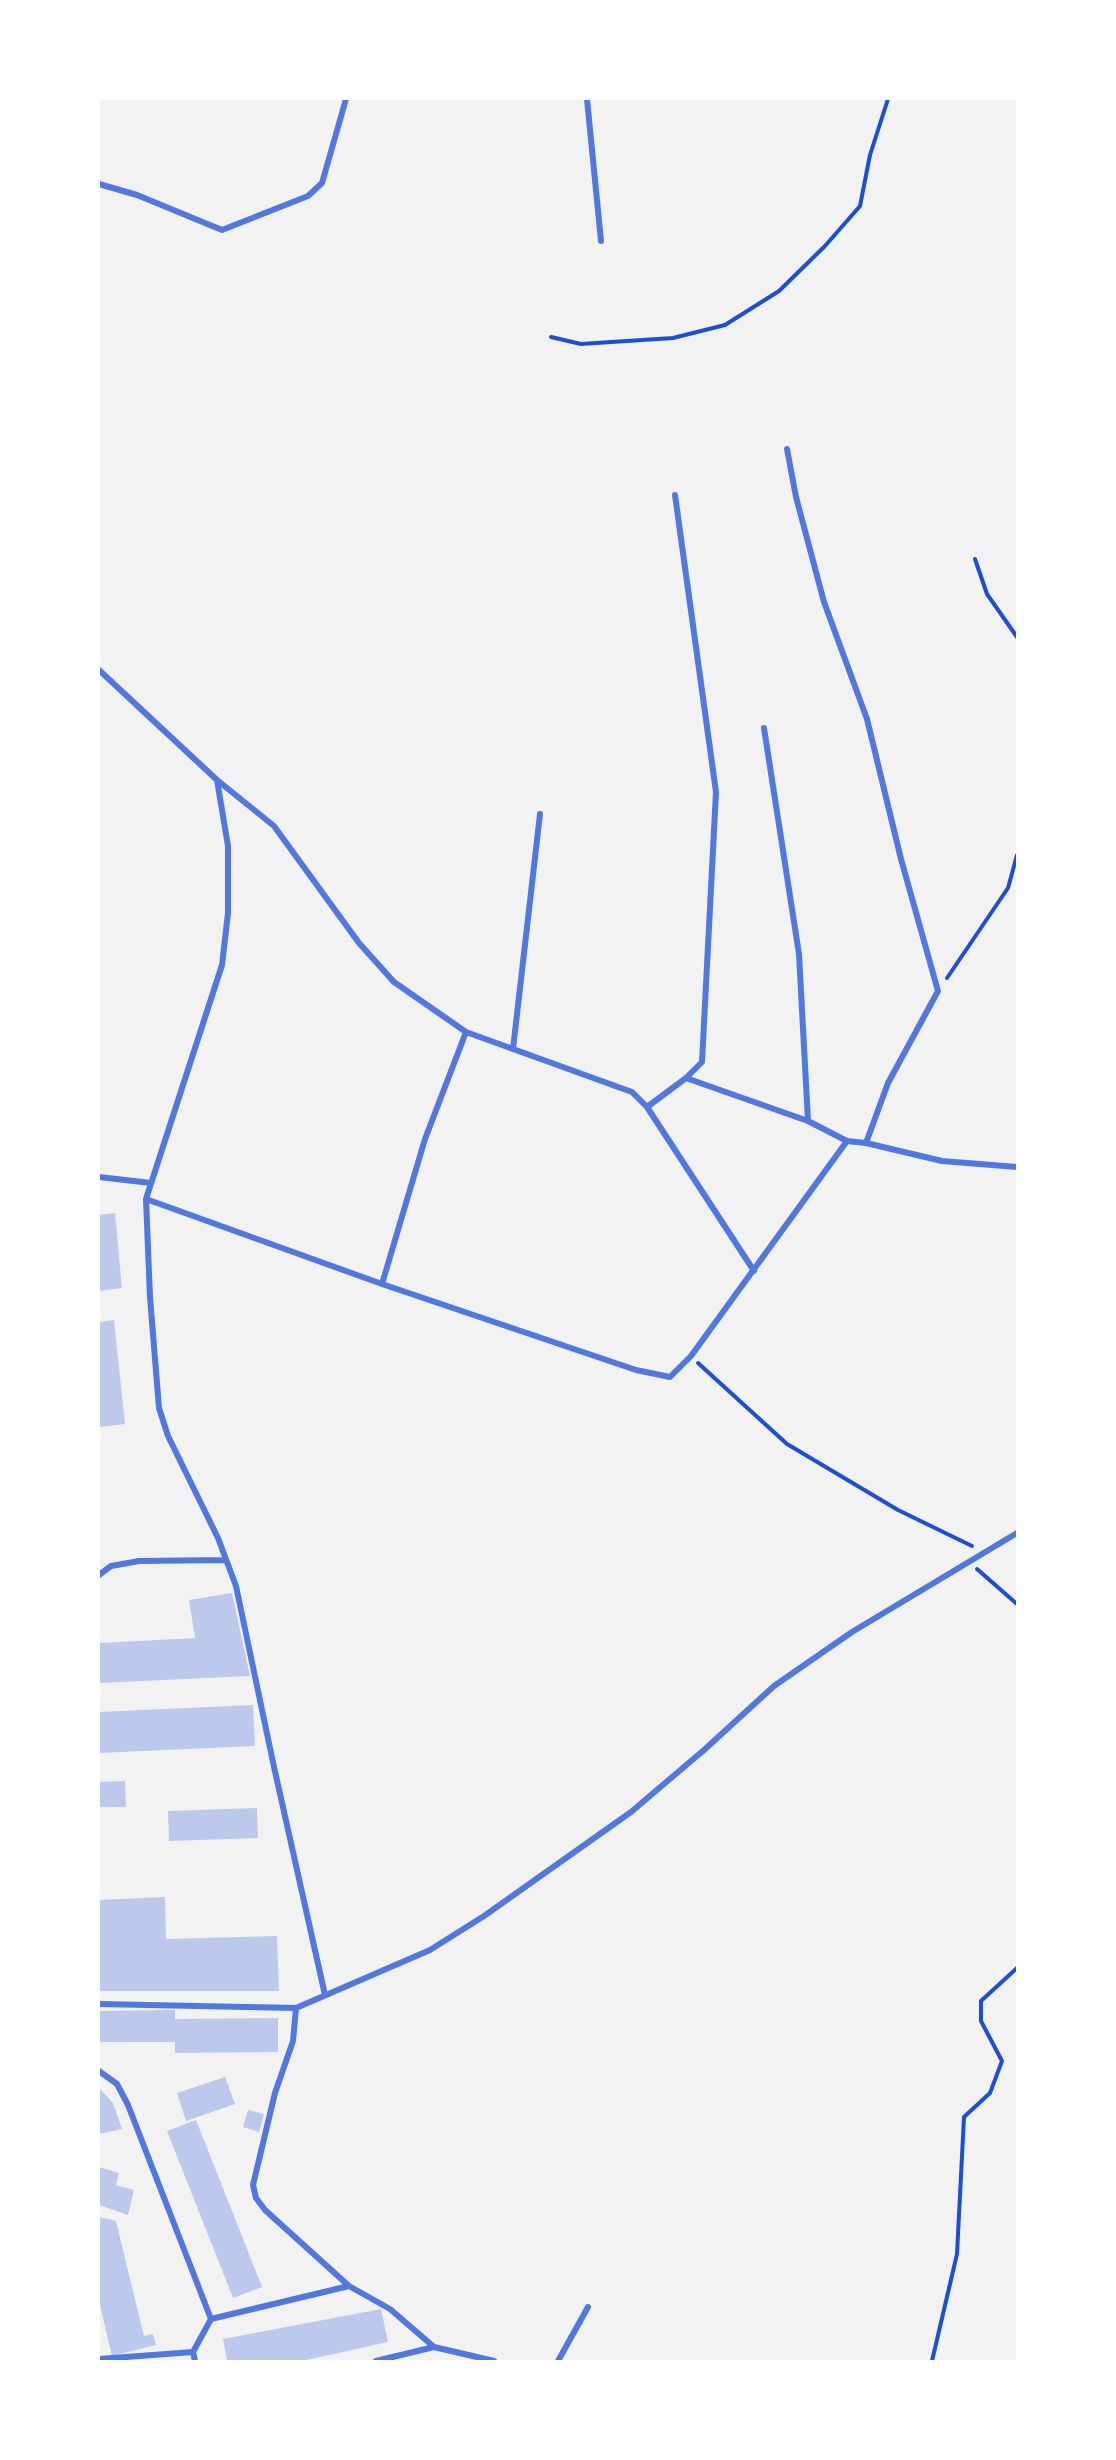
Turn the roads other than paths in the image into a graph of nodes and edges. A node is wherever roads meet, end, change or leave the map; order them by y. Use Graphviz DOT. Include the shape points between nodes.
graph roads {
  1 [pos="346,99"];
  2 [pos="587,99"];
  3 [pos="99,184"];
  4 [pos="600,241"];
  5 [pos="787,448"];
  6 [pos="675,495"];
  7 [pos="99,670"];
  8 [pos="764,728"];
  9 [pos="217,780"];
  10 [pos="540,814"];
  11 [pos="466,1032"];
  12 [pos="513,1049"];
  13 [pos="686,1078"];
  14 [pos="647,1107"];
  15 [pos="808,1121"];
  16 [pos="847,1141"];
  17 [pos="866,1143"];
  18 [pos="1017,1167"];
  19 [pos="99,1177"];
  20 [pos="151,1183"];
  21 [pos="146,1199"];
  22 [pos="754,1271"];
  23 [pos="382,1284"];
  24 [pos="1017,1533"];
  25 [pos="226,1560"];
  26 [pos="99,1575"];
  27 [pos="325,1995"];
  28 [pos="99,2004"];
  29 [pos="296,2008"];
  30 [pos="99,2071"];
  31 [pos="350,2286"];
  32 [pos="588,2307"];
  33 [pos="211,2319"];
  34 [pos="435,2348"];
  35 [pos="193,2352"];
  36 [pos="99,2359"];
  37 [pos="195,2361"];
  38 [pos="376,2361"];
  39 [pos="494,2361"];
  40 [pos="558,2361"];
  1 -- 3 [label="street" via="322,183 308,196 222,230"];
  2 -- 4 [label="street"];
  5 -- 17 [label="street" via="821,591 867,719 938,991 888,1083"];
  6 -- 13 [label="street" via="716,792 702,1062"];
  7 -- 9 [label="street"];
  8 -- 15 [label="street" via="799,954"];
  9 -- 11 [label="street" via="274,826 359,943 394,982"];
  9 -- 20 [label="street" via="228,846 228,913 222,965"];
  10 -- 12 [label="street"];
  11 -- 12 [label="street"];
  11 -- 23 [label="street" via="424,1138"];
  12 -- 14 [label="street" via="632,1092"];
  13 -- 14 [label="street"];
  13 -- 15 [label="street"];
  14 -- 22 [label="street"];
  15 -- 16 [label="street"];
  16 -- 17 [label="street"];
  16 -- 22 [label="street"];
  17 -- 18 [label="street" via="942,1161"];
  19 -- 20 [label="street"];
  20 -- 21 [label="street"];
  21 -- 23 [label="street"];
  21 -- 25 [label="street" via="159,1408 168,1436"];
  22 -- 23 [label="street" via="691,1356 670,1377 636,1370"];
  24 -- 27 [label="street" via="852,1632 774,1686 631,1812 484,1916 430,1950"];
  25 -- 26 [label="street" via="139,1561 111,1566"];
  25 -- 27 [label="street" via="236,1586"];
  27 -- 29 [label="street"];
  28 -- 29 [label="street"];
  29 -- 31 [label="street" via="293,2041 275,2093 253,2185 265,2210"];
  30 -- 33 [label="street" via="117,2084 128,2105"];
  31 -- 33 [label="street"];
  31 -- 34 [label="street" via="390,2309"];
  32 -- 40 [label="street"];
  33 -- 35 [label="street"];
  34 -- 38 [label="street"];
  34 -- 39 [label="street"];
  35 -- 36 [label="street"];
  35 -- 37 [label="street"];
}
